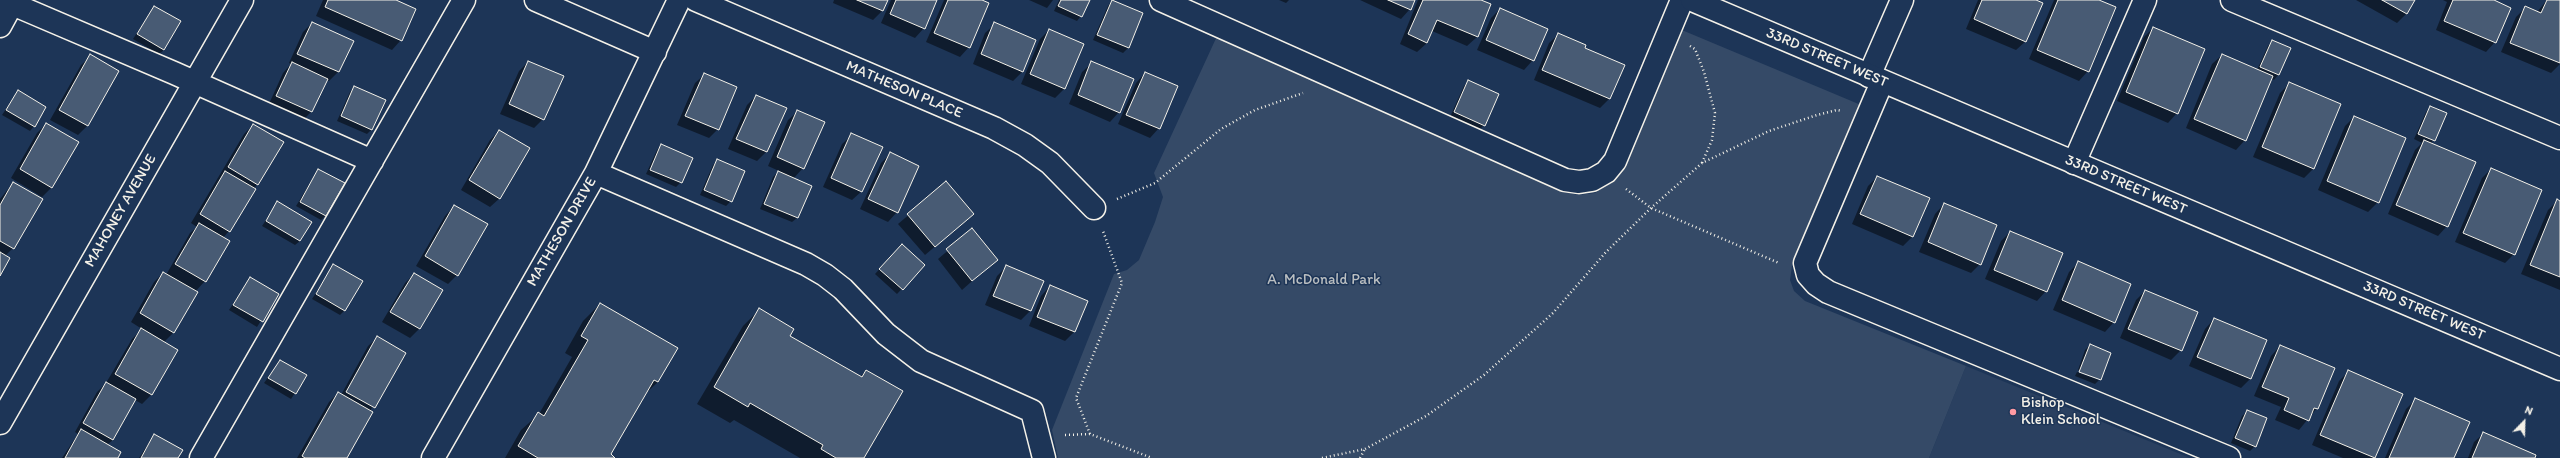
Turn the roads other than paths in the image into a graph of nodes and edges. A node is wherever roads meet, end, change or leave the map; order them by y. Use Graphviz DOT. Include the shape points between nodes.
graph roads {
  1 [pos="242,0"];
  2 [pos="464,0"];
  3 [pos="536,0"];
  4 [pos="679,0"];
  5 [pos="696,0"];
  6 [pos="1161,0"];
  7 [pos="1682,0"];
  8 [pos="1692,0"];
  9 [pos="1902,0"];
  10 [pos="2145,0"];
  11 [pos="2232,0"];
  12 [pos="8,2"];
  13 [pos="0,26"];
  14 [pos="655,52"];
  15 [pos="1876,79"];
  16 [pos="195,82"];
  17 [pos="2560,138"];
  18 [pos="372,161"];
  19 [pos="2074,163"];
  20 [pos="596,173"];
  21 [pos="1094,208"];
  22 [pos="2560,369"];
  23 [pos="0,423"];
  24 [pos="201,458"];
  25 [pos="433,458"];
  26 [pos="1044,458"];
  27 [pos="2229,458"];
  1 -- 16 [label="street, MAHONEY AVENUE"];
  2 -- 18 [label="street"];
  3 -- 14 [label="street"];
  4 -- 14 [label="street, MATHESON DRIVE"];
  5 -- 21 [label="street, MATHESON PLACE" via="994,128 1025,145 1050,163"];
  6 -- 7 [label="street" via="1565,180 1579,182 1592,180 1606,172 1615,161"];
  8 -- 15 [label="street, 33RD STREET WEST"];
  9 -- 15 [label="street"];
  10 -- 19 [label="street"];
  11 -- 17 [label="street"];
  12 -- 13 [label="street"];
  12 -- 16 [label="street"];
  14 -- 20 [label="street, MATHESON DRIVE"];
  15 -- 19 [label="street, 33RD STREET WEST"];
  15 -- 27 [label="street" via="1865,120 1805,263 1808,275 1816,284 1828,292"];
  16 -- 18 [label="street"];
  16 -- 23 [label="street, MAHONEY AVENUE"];
  18 -- 24 [label="street"];
  19 -- 22 [label="street, 33RD STREET WEST"];
  20 -- 25 [label="street, MATHESON DRIVE"];
  20 -- 26 [label="street" via="806,264 825,275 843,289 886,334 921,361 1032,411"];
}
